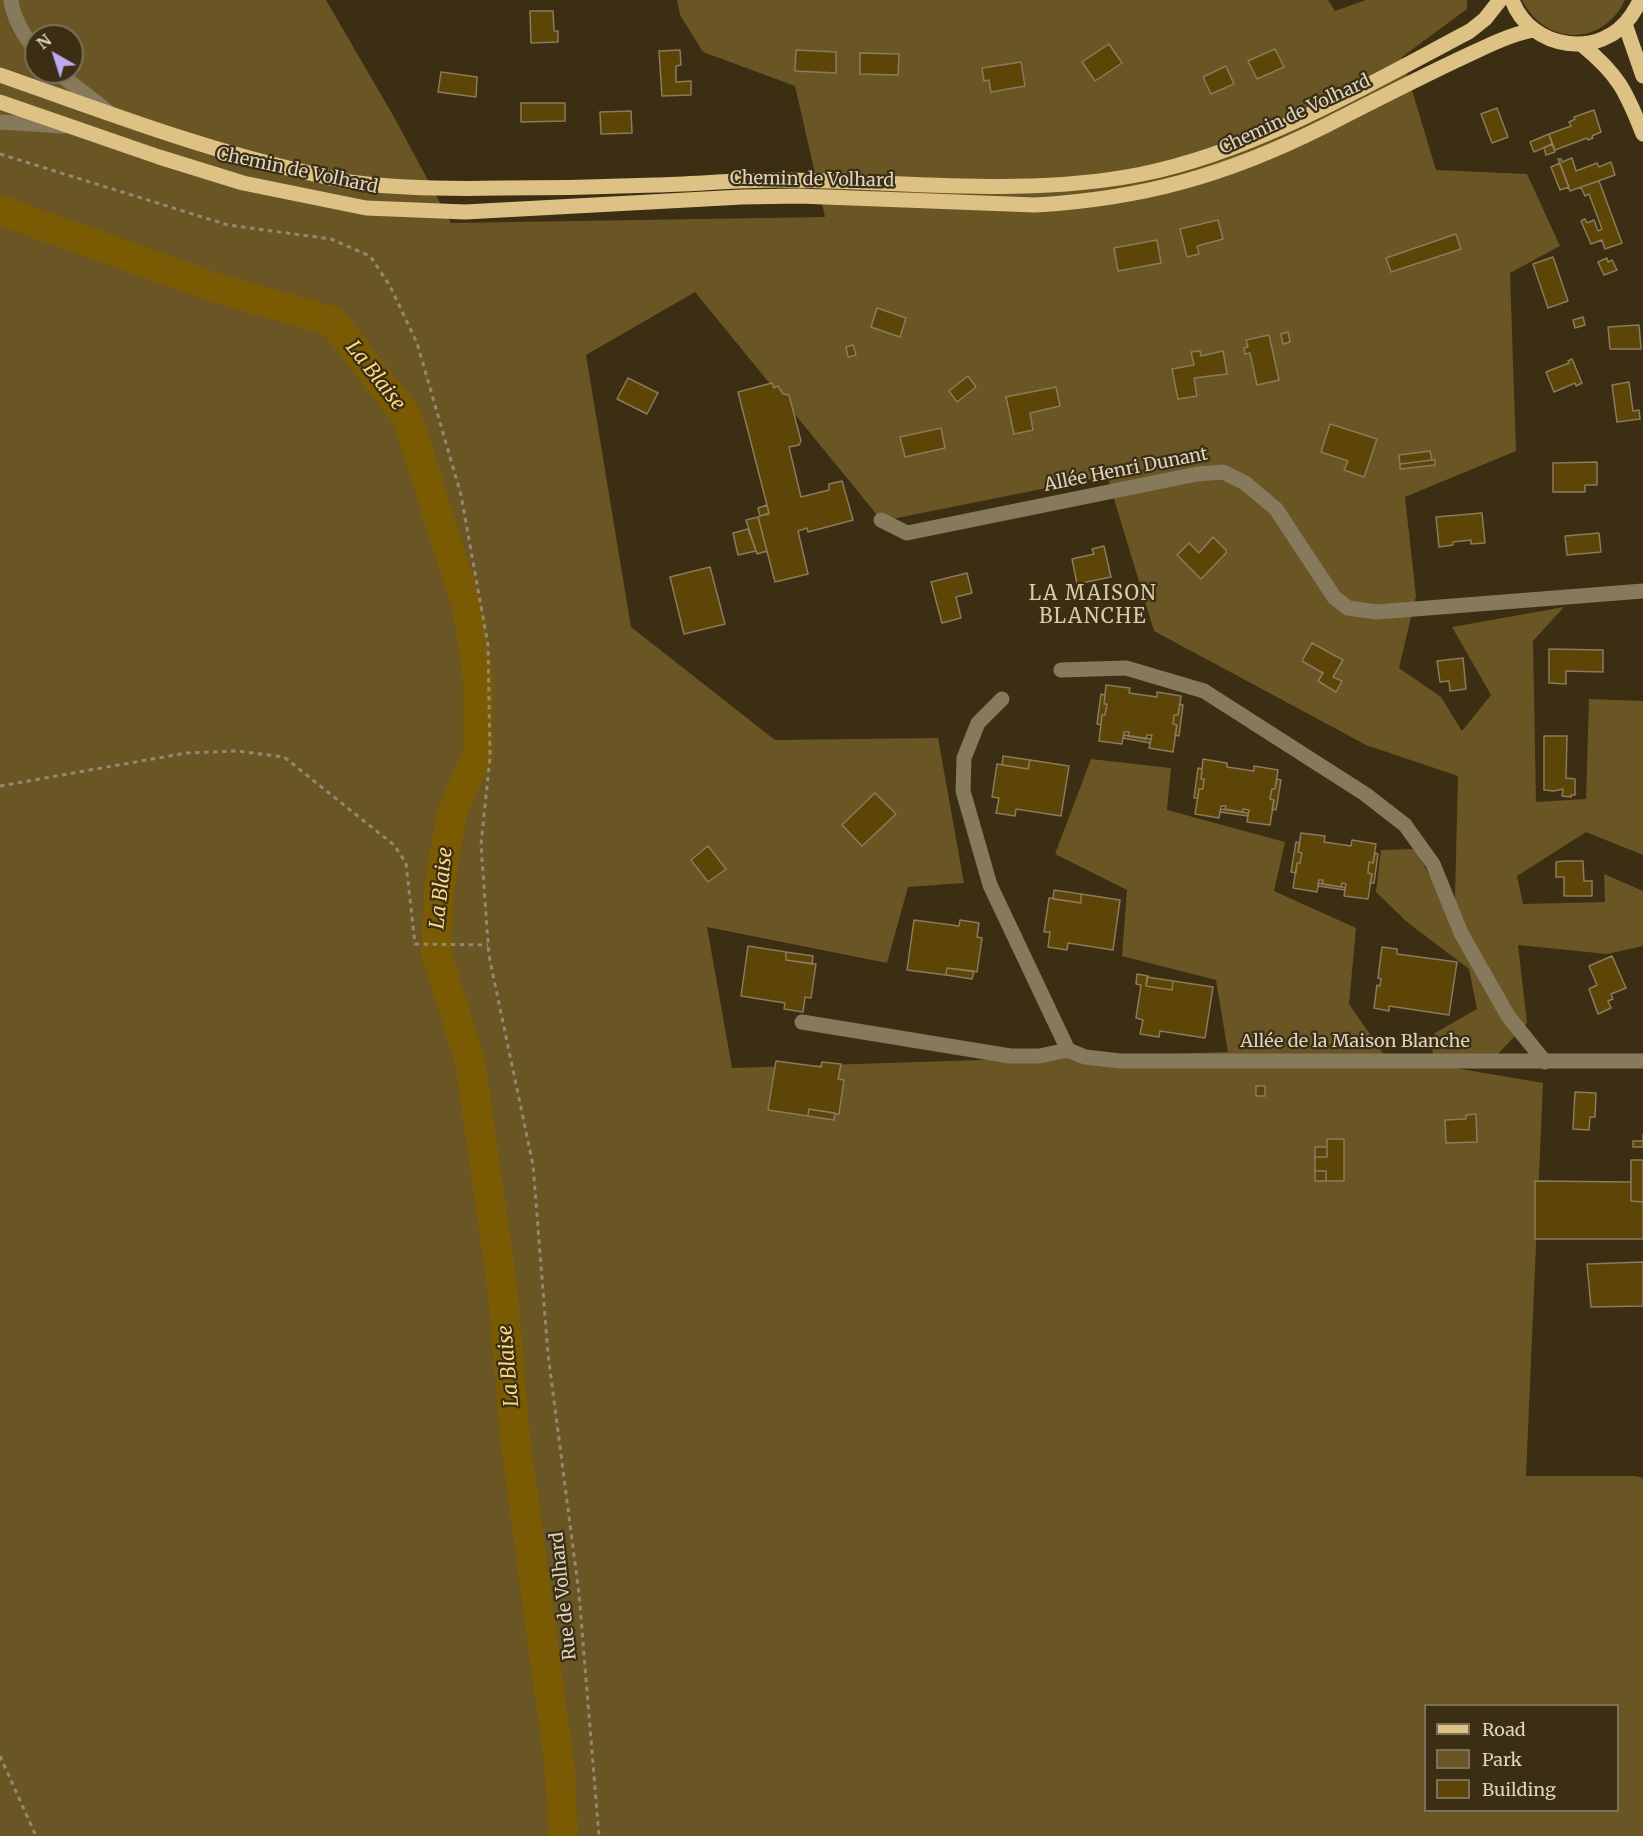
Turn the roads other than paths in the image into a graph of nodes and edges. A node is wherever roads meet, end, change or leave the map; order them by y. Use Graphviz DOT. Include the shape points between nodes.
graph roads {
  1 [pos="12,0"];
  2 [pos="1500,0"];
  3 [pos="1512,0"];
  4 [pos="1640,0"];
  5 [pos="1625,24"];
  6 [pos="1533,30"];
  7 [pos="24,33"];
  8 [pos="1582,45"];
  9 [pos="0,75"];
  10 [pos="1643,76"];
  11 [pos="72,84"];
  12 [pos="0,102"];
  13 [pos="109,113"];
  14 [pos="0,122"];
  15 [pos="68,126"];
  16 [pos="1643,134"];
  17 [pos="881,520"];
  18 [pos="1643,591"];
  19 [pos="1061,670"];
  20 [pos="1002,699"];
  21 [pos="802,1022"];
  22 [pos="1068,1050"];
  23 [pos="1643,1061"];
  24 [pos="1545,1062"];
  1 -- 7 [label="street" via="12,10"];
  2 -- 13 [label="main road, Chemin de Volhard" via="1470,31 1240,145 1143,174 1054,185 774,180 411,188 355,183 281,167"];
  3 -- 6 [label="main road"];
  4 -- 5 [label="main road"];
  5 -- 8 [label="main road" via="1598,41"];
  5 -- 10 [label="main road"];
  6 -- 8 [label="main road" via="1564,44"];
  6 -- 15 [label="main road, Chemin de Volhard" via="1499,40 1321,128 1218,172 1169,186 1035,205 788,196 465,213 378,209 243,183"];
  8 -- 16 [label="main road" via="1622,86"];
  9 -- 13 [label="main road, Chemin de Volhard"];
  11 -- 13 [label="street"];
  12 -- 15 [label="main road, Chemin de Volhard"];
  14 -- 15 [label="street"];
  17 -- 18 [label="street, Allée Henri Dunant" via="907,533 1223,472 1245,483 1276,509 1334,597 1348,608 1377,612"];
  19 -- 24 [label="street" via="1126,668 1204,691 1365,794 1405,825 1433,864 1461,933 1508,1016"];
  20 -- 22 [label="street" via="978,723 964,758 963,791 990,885"];
  21 -- 22 [label="street" via="1010,1056"];
  22 -- 24 [label="street, Allée de la Maison Blanche" via="1085,1057 1120,1061"];
  23 -- 24 [label="street, Allée de la Maison Blanche"];
}
